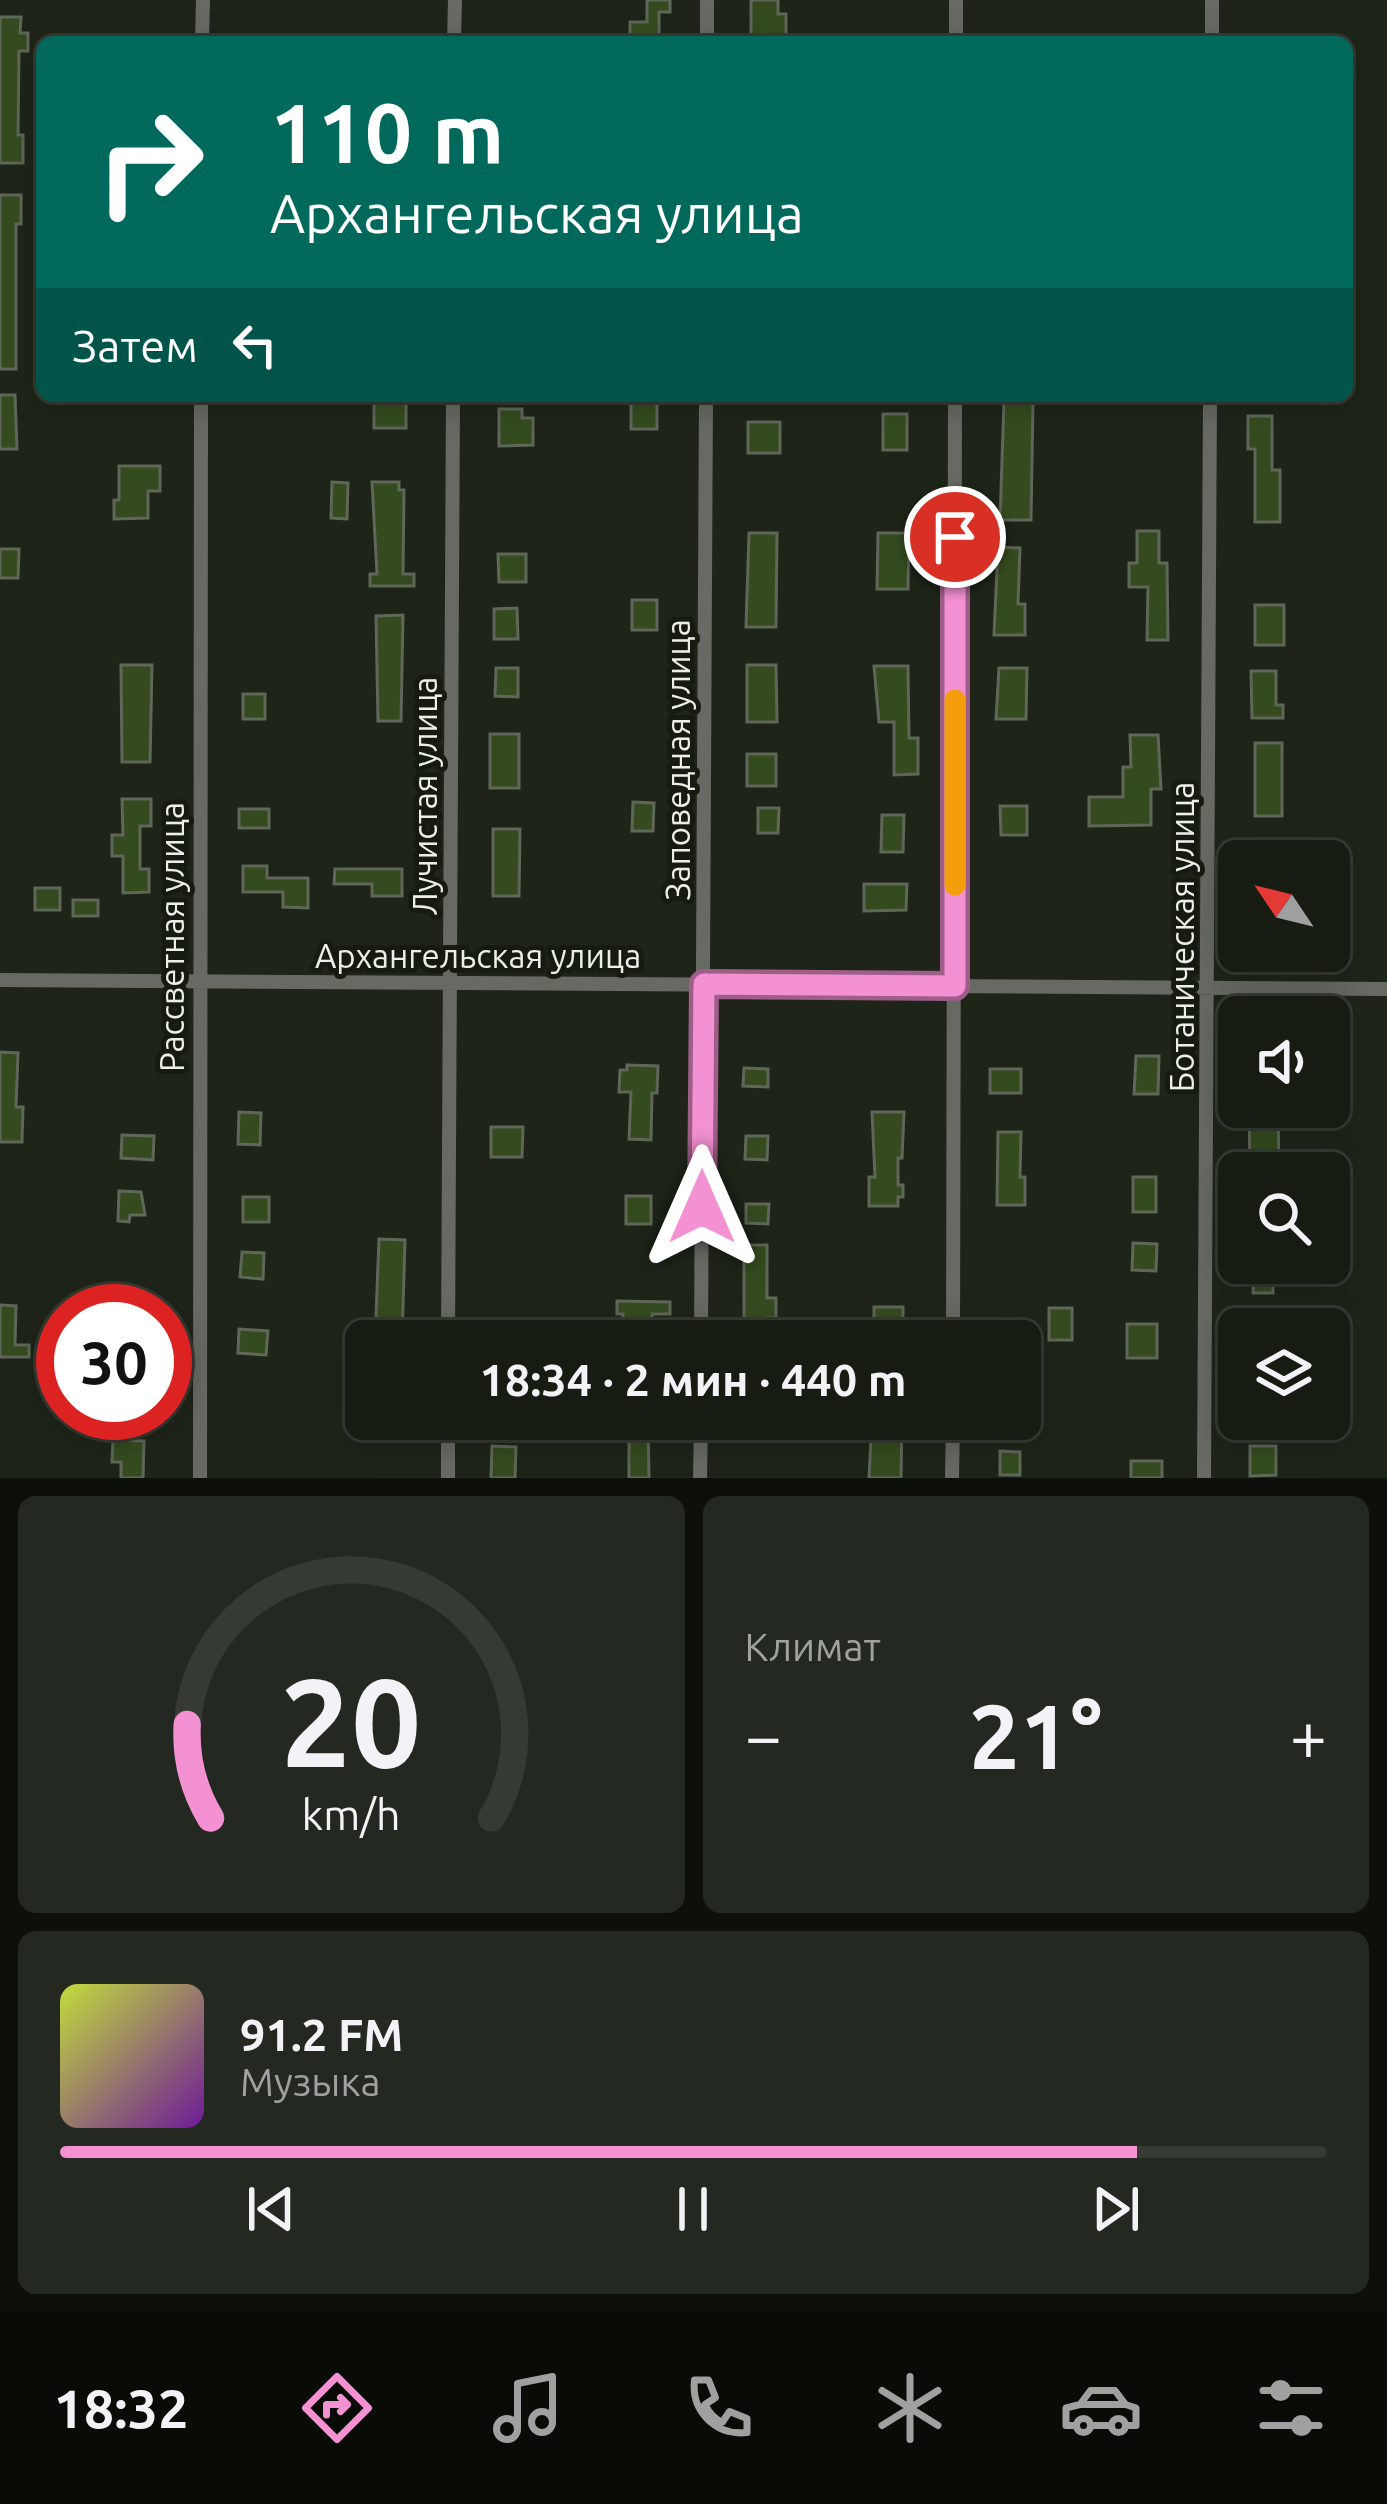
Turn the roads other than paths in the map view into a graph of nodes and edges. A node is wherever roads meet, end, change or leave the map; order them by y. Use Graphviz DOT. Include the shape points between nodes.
graph roads {
  1 [pos="203,0"];
  2 [pos="455,0"];
  3 [pos="707,0"];
  4 [pos="956,0"];
  5 [pos="1212,0"];
  6 [pos="202,36"];
  7 [pos="454,36"];
  8 [pos="707,36"];
  9 [pos="956,36"];
  10 [pos="1211,36"];
  11 [pos="201,402"];
  12 [pos="453,402"];
  13 [pos="706,402"];
  14 [pos="956,402"];
  15 [pos="1210,402"];
  16 [pos="0,980"];
  17 [pos="197,981"];
  18 [pos="450,981"];
  19 [pos="704,984"];
  20 [pos="955,986"];
  21 [pos="1208,988"];
  22 [pos="1387,988"];
  23 [pos="448,1320"];
  24 [pos="701,1320"];
  25 [pos="953,1320"];
  26 [pos="448,1440"];
  27 [pos="701,1440"];
  28 [pos="953,1440"];
  29 [pos="200,1478"];
  30 [pos="448,1478"];
  31 [pos="700,1478"];
  32 [pos="952,1478"];
  33 [pos="1204,1478"];
  1 -- 6 [label="street"];
  2 -- 7 [label="street"];
  3 -- 8 [label="street"];
  4 -- 9 [label="street"];
  5 -- 10 [label="street"];
  11 -- 17 [label="street, Рассветная улица"];
  12 -- 18 [label="street, Лучистая улица"];
  13 -- 19 [label="street, Заповедная улица"];
  14 -- 20 [label="street"];
  15 -- 21 [label="street, Ботаническая улица"];
  16 -- 17 [label="street, Архангельская улица"];
  17 -- 18 [label="street, Архангельская улица"];
  17 -- 29 [label="street, Рассветная улица"];
  18 -- 19 [label="street, Архангельская улица"];
  18 -- 23 [label="street, Лучистая улица"];
  19 -- 20 [label="street, Архангельская улица"];
  19 -- 24 [label="street, Заповедная улица"];
  20 -- 21 [label="street, Архангельская улица"];
  20 -- 25 [label="street"];
  21 -- 22 [label="street, Архангельская улица"];
  21 -- 33 [label="street, Ботаническая улица"];
  26 -- 30 [label="street"];
  27 -- 31 [label="street"];
  28 -- 32 [label="street"];
}
